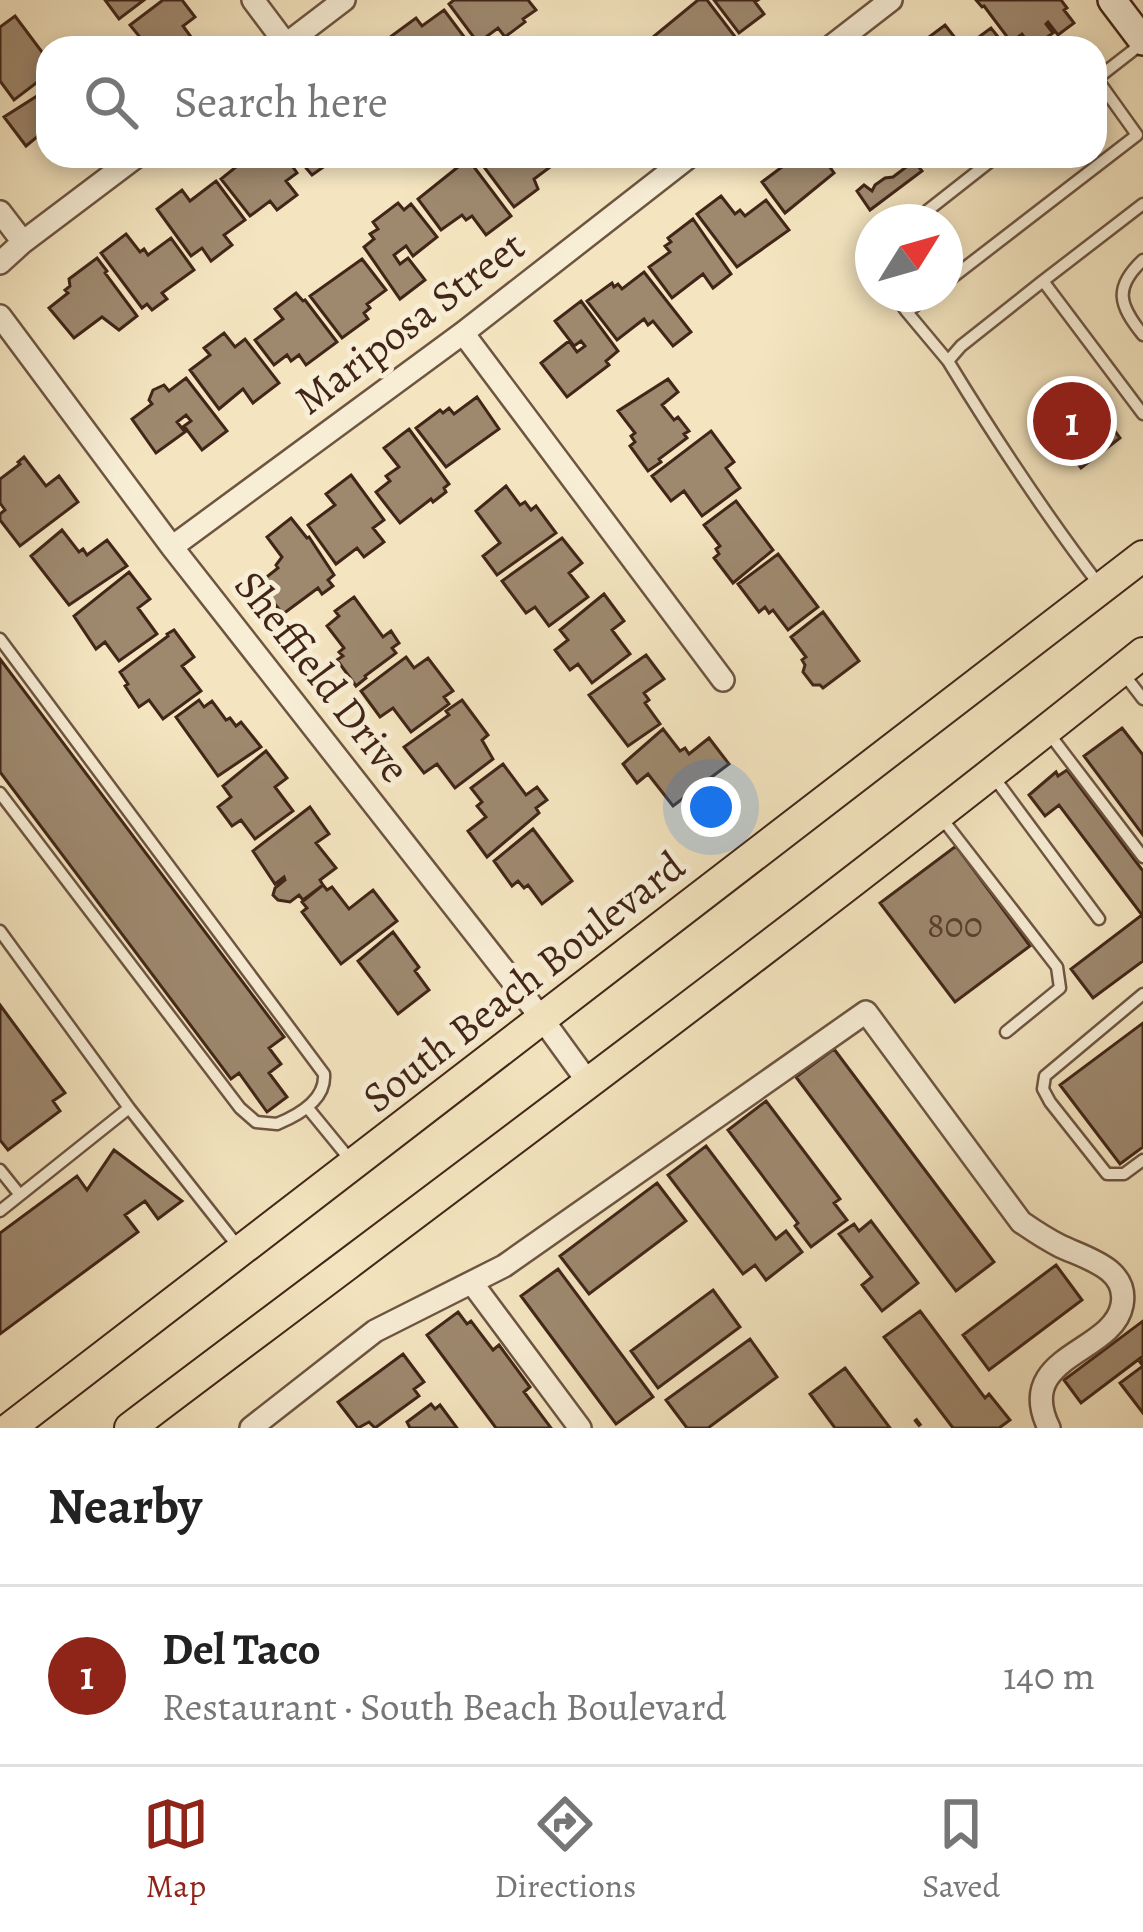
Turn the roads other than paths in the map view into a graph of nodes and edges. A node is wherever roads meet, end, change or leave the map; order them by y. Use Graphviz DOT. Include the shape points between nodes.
graph roads {
  1 [pos="253,0"];
  2 [pos="344,0"];
  3 [pos="890,0"];
  4 [pos="1112,0"];
  5 [pos="277,36"];
  6 [pos="297,36"];
  7 [pos="844,36"];
  8 [pos="1143,42"];
  9 [pos="1107,70"];
  10 [pos="1107,94"];
  11 [pos="1107,159"];
  12 [pos="121,168"];
  13 [pos="675,168"];
  14 [pos="983,168"];
  15 [pos="1095,168"];
  16 [pos="936,204"];
  17 [pos="1143,204"];
  18 [pos="0,212"];
  19 [pos="23,242"];
  20 [pos="1143,260"];
  21 [pos="0,262"];
  22 [pos="963,269"];
  23 [pos="1043,281"];
  24 [pos="907,312"];
  25 [pos="0,316"];
  26 [pos="463,333"];
  27 [pos="1143,335"];
  28 [pos="948,361"];
  29 [pos="1143,414"];
  30 [pos="172,547"];
  31 [pos="1143,556"];
  32 [pos="1102,588"];
  33 [pos="0,639"];
  34 [pos="1132,661"];
  35 [pos="723,680"];
  36 [pos="1143,699"];
  37 [pos="1046,730"];
  38 [pos="992,773"];
  39 [pos="0,793"];
  40 [pos="938,814"];
  41 [pos="1143,857"];
  42 [pos="1100,919"];
  43 [pos="0,931"];
  44 [pos="1143,994"];
  45 [pos="543,1020"];
  46 [pos="1006,1032"];
  47 [pos="588,1082"];
  48 [pos="307,1107"];
  49 [pos="129,1108"];
  50 [pos="1143,1160"];
  51 [pos="354,1165"];
  52 [pos="0,1170"];
  53 [pos="20,1195"];
  54 [pos="0,1211"];
  55 [pos="241,1251"];
  56 [pos="472,1283"];
  57 [pos="10,1428"];
  58 [pos="130,1428"];
  59 [pos="251,1428"];
  60 [pos="580,1428"];
  61 [pos="1049,1428"];
  1 -- 5 [label="street"];
  2 -- 6 [label="street"];
  3 -- 7 [label="street"];
  4 -- 8 [label="main road"];
  8 -- 9 [label="lane"];
  10 -- 11 [label="lane" via="1137,136"];
  12 -- 19 [label="street"];
  13 -- 26 [label="street, Mariposa Street"];
  14 -- 16 [label="lane"];
  15 -- 22 [label="lane"];
  17 -- 23 [label="lane"];
  18 -- 19 [label="street"];
  19 -- 21 [label="street"];
  20 -- 27 [label="lane" via="1122,298"];
  23 -- 28 [label="lane"];
  23 -- 29 [label="lane"];
  24 -- 28 [label="lane"];
  25 -- 30 [label="street, Sheffield Drive"];
  26 -- 30 [label="street, Mariposa Street"];
  26 -- 35 [label="street"];
  28 -- 32 [label="lane"];
  30 -- 45 [label="street, Sheffield Drive"];
  31 -- 32 [label="main road, South Beach Boulevard"];
  32 -- 45 [label="main road, South Beach Boulevard"];
  33 -- 48 [label="lane" via="324,1074 325,1086"];
  34 -- 36 [label="lane"];
  34 -- 37 [label="main road"];
  37 -- 38 [label="main road"];
  37 -- 41 [label="lane"];
  38 -- 40 [label="main road"];
  38 -- 42 [label="lane"];
  39 -- 48 [label="lane" via="240,1108 256,1122 278,1124"];
  40 -- 46 [label="lane" via="1057,967 1060,988"];
  40 -- 47 [label="main road"];
  43 -- 49 [label="lane"];
  44 -- 50 [label="lane" via="1045,1076 1043,1089 1107,1174 1124,1174"];
  45 -- 47 [label="street, Sheffield Drive"];
  45 -- 51 [label="main road, South Beach Boulevard"];
  47 -- 58 [label="main road"];
  48 -- 51 [label="lane"];
  49 -- 53 [label="lane"];
  49 -- 55 [label="lane"];
  51 -- 55 [label="main road, South Beach Boulevard"];
  52 -- 53 [label="lane"];
  53 -- 54 [label="lane"];
  55 -- 57 [label="main road, South Beach Boulevard"];
  56 -- 59 [label="street" via="375,1331"];
  56 -- 60 [label="street"];
  56 -- 61 [label="street" via="866,1012 1021,1222 1104,1265 1119,1286 1122,1306 1111,1326 1046,1380 1041,1398"];
}
